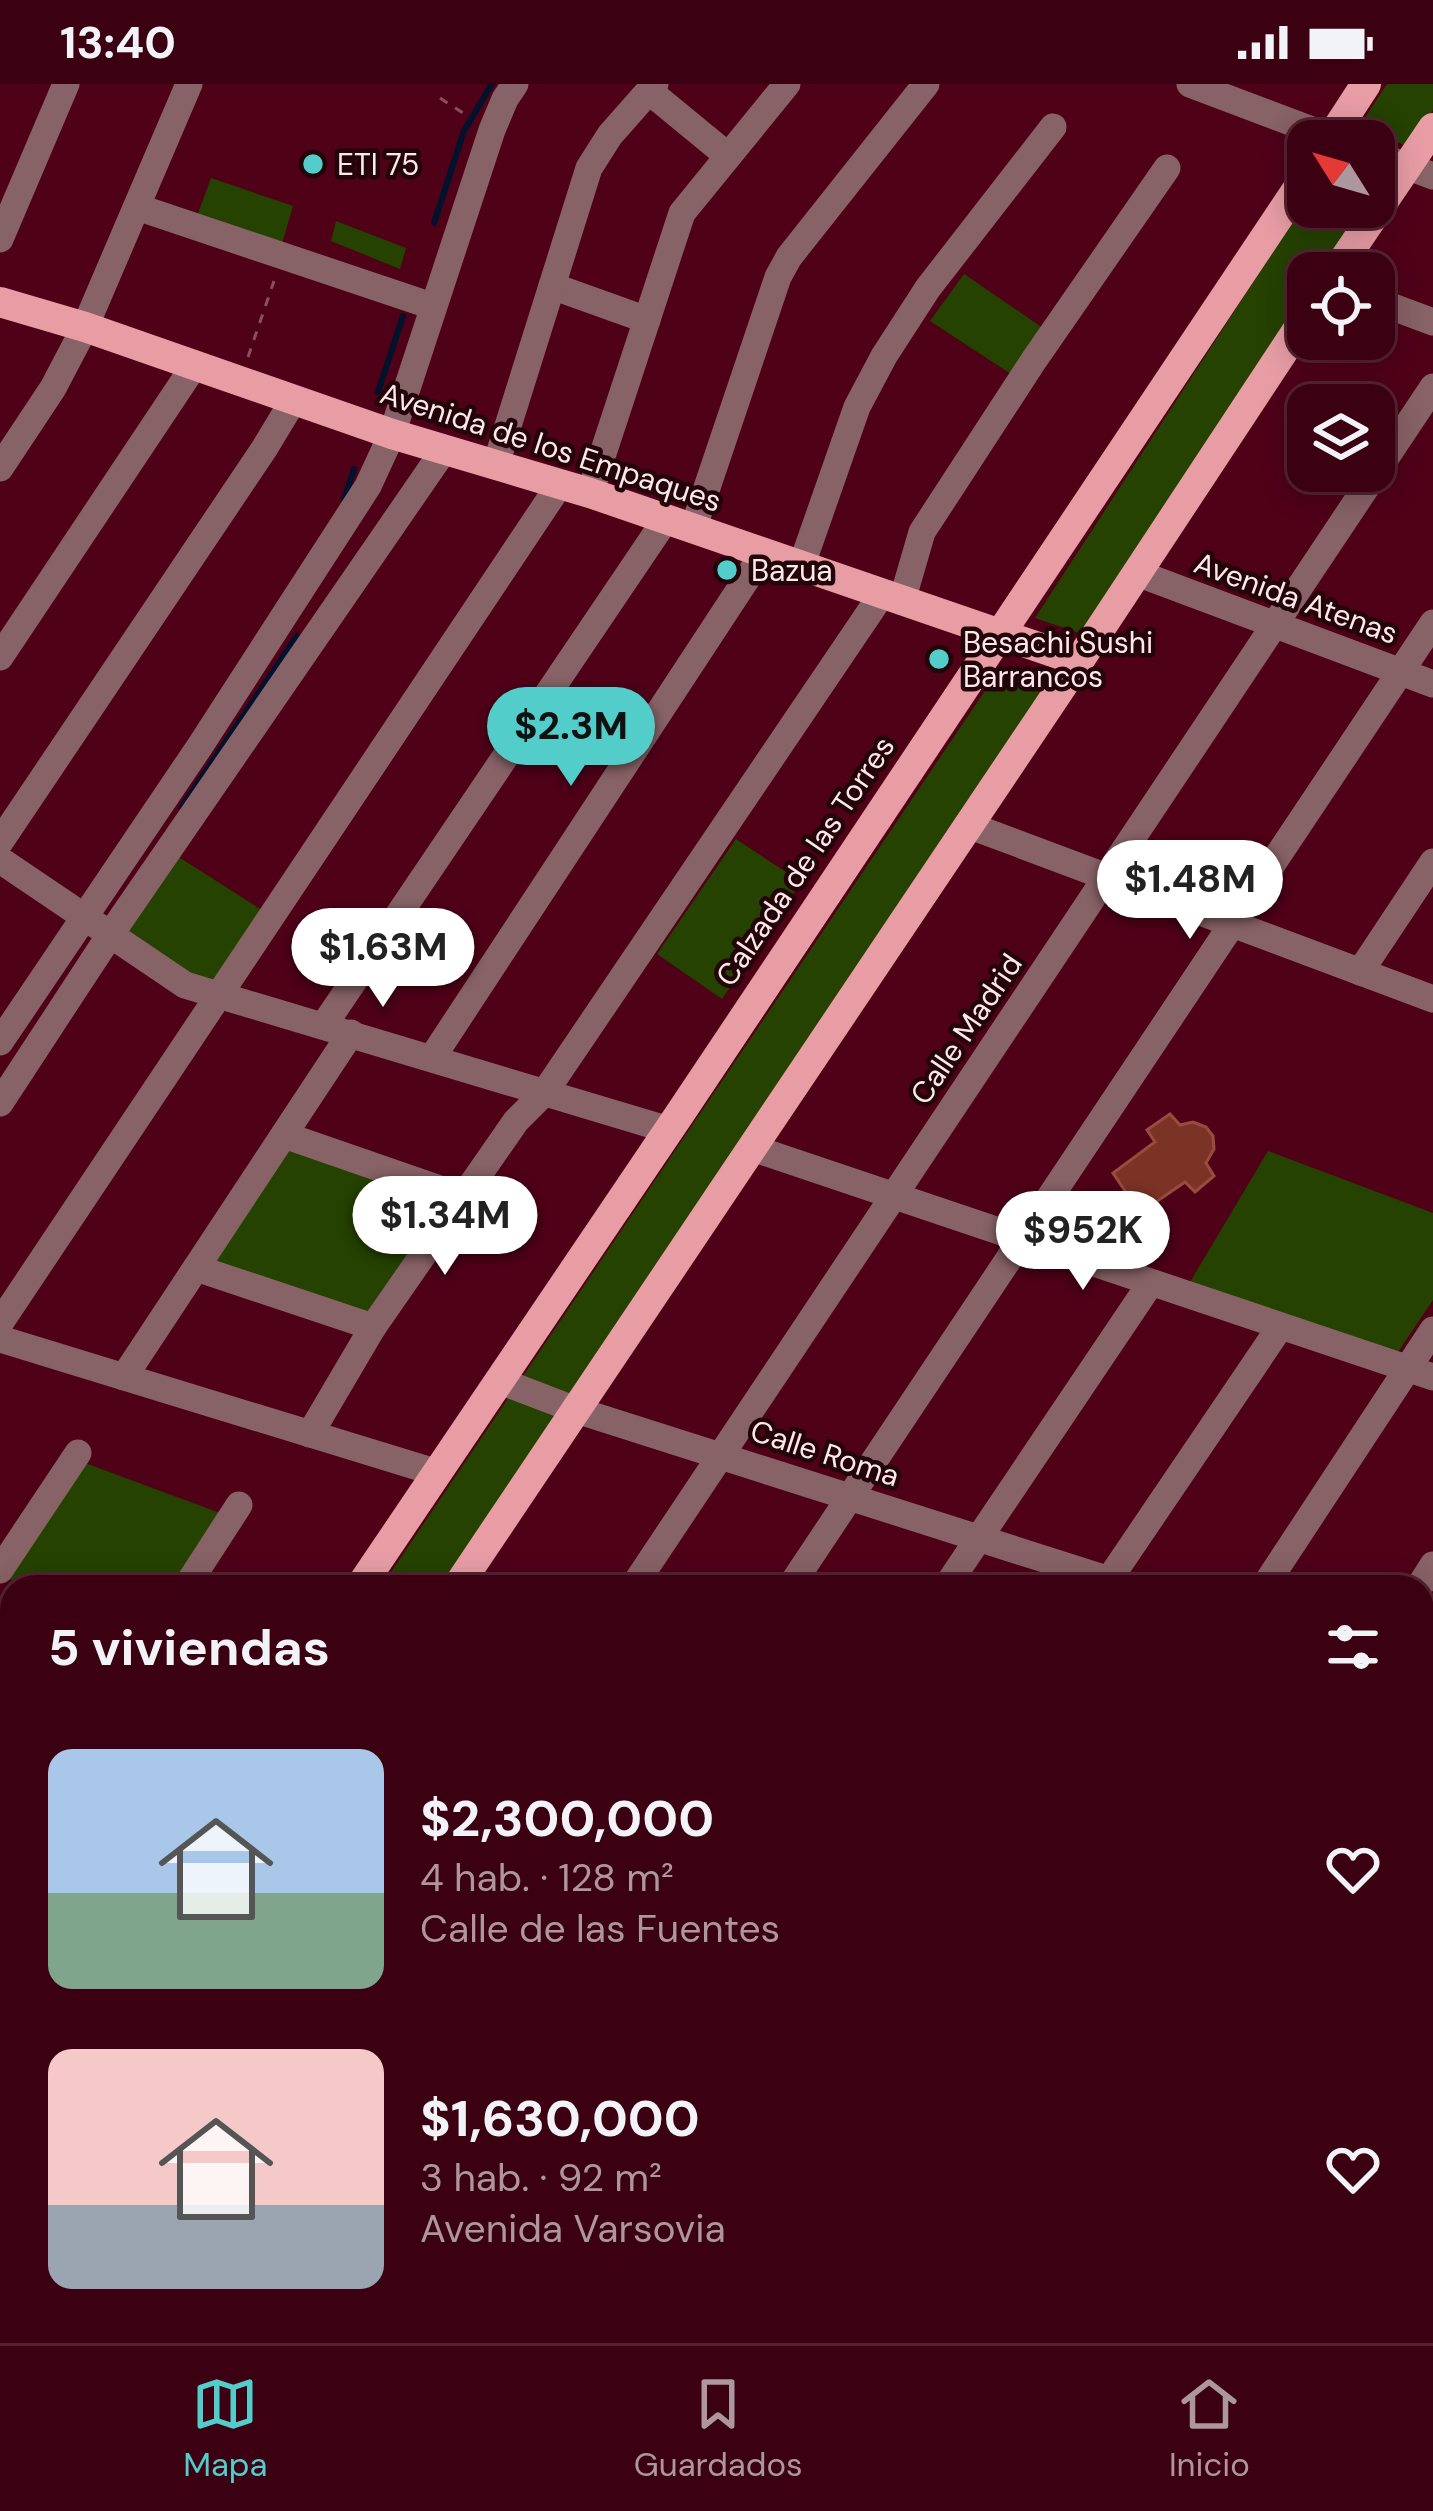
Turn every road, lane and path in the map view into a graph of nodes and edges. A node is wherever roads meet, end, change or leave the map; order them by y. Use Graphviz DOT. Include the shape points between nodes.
graph roads {
  1 [pos="66,84"];
  2 [pos="189,84"];
  3 [pos="515,84"];
  4 [pos="787,84"];
  5 [pos="926,84"];
  6 [pos="1192,84"];
  7 [pos="1366,84"];
  8 [pos="652,88"];
  9 [pos="440,98"];
  10 [pos="1345,120"];
  11 [pos="1287,121"];
  12 [pos="478,122"];
  13 [pos="1053,127"];
  14 [pos="1433,128"];
  15 [pos="728,156"];
  16 [pos="1167,168"];
  17 [pos="1420,171"];
  18 [pos="1287,203"];
  19 [pos="137,207"];
  20 [pos="0,239"];
  21 [pos="1352,252"];
  22 [pos="282,256"];
  23 [pos="551,286"];
  24 [pos="0,302"];
  25 [pos="432,306"];
  26 [pos="1395,308"];
  27 [pos="647,320"];
  28 [pos="1433,322"];
  29 [pos="85,327"];
  30 [pos="1287,346"];
  31 [pos="194,366"];
  32 [pos="239,381"];
  33 [pos="1433,387"];
  34 [pos="293,401"];
  35 [pos="392,434"];
  36 [pos="443,450"];
  37 [pos="496,464"];
  38 [pos="0,468"];
  39 [pos="560,484"];
  40 [pos="590,494"];
  41 [pos="679,524"];
  42 [pos="763,554"];
  43 [pos="801,567"];
  44 [pos="1137,573"];
  45 [pos="892,597"];
  46 [pos="1433,623"];
  47 [pos="1274,625"];
  48 [pos="999,633"];
  49 [pos="0,657"];
  50 [pos="1079,661"];
  51 [pos="1401,672"];
  52 [pos="1433,684"];
  53 [pos="968,825"];
  54 [pos="0,842"];
  55 [pos="0,860"];
  56 [pos="1433,862"];
  57 [pos="1107,877"];
  58 [pos="84,916"];
  59 [pos="1233,924"];
  60 [pos="110,935"];
  61 [pos="1360,972"];
  62 [pos="218,996"];
  63 [pos="1433,999"];
  64 [pos="337,1029"];
  65 [pos="0,1042"];
  66 [pos="431,1058"];
  67 [pos="545,1092"];
  68 [pos="0,1103"];
  69 [pos="669,1130"];
  70 [pos="284,1136"];
  71 [pos="752,1148"];
  72 [pos="895,1196"];
  73 [pos="463,1197"];
  74 [pos="1023,1239"];
  75 [pos="196,1268"];
  76 [pos="1150,1284"];
  77 [pos="0,1323"];
  78 [pos="373,1327"];
  79 [pos="1280,1327"];
  80 [pos="1433,1330"];
  81 [pos="0,1339"];
  82 [pos="1420,1373"];
  83 [pos="124,1377"];
  84 [pos="500,1381"];
  85 [pos="576,1410"];
  86 [pos="310,1434"];
  87 [pos="78,1453"];
  88 [pos="721,1455"];
  89 [pos="438,1473"];
  90 [pos="852,1496"];
  91 [pos="239,1505"];
  92 [pos="980,1537"];
  93 [pos="0,1570"];
  94 [pos="194,1575"];
  95 [pos="368,1575"];
  96 [pos="466,1575"];
  97 [pos="641,1575"];
  98 [pos="798,1575"];
  99 [pos="954,1575"];
  100 [pos="1089,1575"];
  101 [pos="1121,1575"];
  102 [pos="1273,1575"];
  1 -- 20 [label="street"];
  2 -- 19 [label="street"];
  3 -- 25 [label="street"];
  4 -- 15 [label="street"];
  5 -- 41 [label="street" via="789,257"];
  6 -- 11 [label="street"];
  7 -- 10 [label="main road"];
  8 -- 15 [label="street"];
  8 -- 23 [label="street" via="589,168"];
  9 -- 12 [label="path"];
  13 -- 43 [label="street" via="884,356 857,406"];
  14 -- 17 [label="main road"];
  15 -- 27 [label="street" via="682,213"];
  16 -- 45 [label="street" via="922,532"];
  17 -- 21 [label="main road"];
  18 -- 48 [label="main road, Calzada de las Torres"];
  19 -- 22 [label="street"];
  19 -- 29 [label="street"];
  22 -- 25 [label="street"];
  22 -- 32 [label="path"];
  23 -- 27 [label="street"];
  23 -- 37 [label="street"];
  24 -- 29 [label="main road, Avenida de los Empaques"];
  25 -- 35 [label="street"];
  26 -- 28 [label="street"];
  27 -- 40 [label="street"];
  29 -- 31 [label="main road, Avenida de los Empaques"];
  29 -- 38 [label="street"];
  30 -- 44 [label="main road"];
  31 -- 32 [label="main road, Avenida de los Empaques"];
  31 -- 49 [label="street"];
  32 -- 34 [label="main road, Avenida de los Empaques"];
  33 -- 47 [label="street, Calle Madrid"];
  34 -- 35 [label="main road, Avenida de los Empaques"];
  34 -- 54 [label="street"];
  35 -- 36 [label="main road, Avenida de los Empaques"];
  35 -- 58 [label="street" via="302,590"];
  36 -- 37 [label="main road, Avenida de los Empaques"];
  36 -- 60 [label="street"];
  37 -- 39 [label="main road, Avenida de los Empaques"];
  39 -- 40 [label="main road, Avenida de los Empaques"];
  39 -- 62 [label="street"];
  40 -- 41 [label="main road, Avenida de los Empaques"];
  41 -- 42 [label="main road, Avenida de los Empaques"];
  41 -- 64 [label="street"];
  42 -- 43 [label="main road, Avenida de los Empaques"];
  42 -- 66 [label="street"];
  43 -- 45 [label="main road, Avenida de los Empaques"];
  44 -- 47 [label="street, Avenida Atenas"];
  44 -- 50 [label="main road"];
  45 -- 48 [label="main road, Avenida de los Empaques"];
  45 -- 67 [label="street"];
  46 -- 51 [label="street"];
  47 -- 51 [label="street, Avenida Atenas"];
  47 -- 57 [label="street, Calle Madrid"];
  48 -- 50 [label="main road, Avenida de los Empaques"];
  48 -- 69 [label="main road, Calzada de las Torres"];
  50 -- 53 [label="main road"];
  51 -- 52 [label="street, Avenida Atenas"];
  51 -- 59 [label="street"];
  53 -- 57 [label="street"];
  53 -- 71 [label="main road"];
  55 -- 58 [label="street"];
  56 -- 61 [label="street"];
  57 -- 59 [label="street"];
  57 -- 72 [label="street, Calle Madrid"];
  58 -- 60 [label="street"];
  58 -- 65 [label="street"];
  59 -- 61 [label="street"];
  59 -- 74 [label="street"];
  60 -- 62 [label="street" via="185,985"];
  60 -- 68 [label="street"];
  61 -- 63 [label="street"];
  62 -- 64 [label="street"];
  62 -- 77 [label="street"];
  64 -- 66 [label="street"];
  64 -- 70 [label="street"];
  66 -- 67 [label="street"];
  67 -- 69 [label="street"];
  67 -- 73 [label="street"];
  69 -- 84 [label="main road, Calzada de las Torres"];
  70 -- 73 [label="street"];
  70 -- 75 [label="street"];
  71 -- 72 [label="street"];
  71 -- 85 [label="main road"];
  72 -- 74 [label="street"];
  72 -- 88 [label="street, Calle Madrid"];
  73 -- 78 [label="street"];
  74 -- 76 [label="street"];
  74 -- 90 [label="street"];
  75 -- 78 [label="street"];
  75 -- 83 [label="street"];
  76 -- 79 [label="street"];
  76 -- 92 [label="street"];
  78 -- 86 [label="street"];
  79 -- 82 [label="street"];
  79 -- 101 [label="street"];
  80 -- 82 [label="street"];
  81 -- 83 [label="street"];
  82 -- 102 [label="street"];
  83 -- 86 [label="street"];
  84 -- 85 [label="street, Calle Roma"];
  84 -- 89 [label="main road, Calzada de las Torres"];
  85 -- 88 [label="street, Calle Roma"];
  85 -- 96 [label="main road"];
  86 -- 89 [label="street"];
  87 -- 93 [label="street"];
  88 -- 90 [label="street, Calle Roma"];
  88 -- 97 [label="street, Calle Madrid"];
  89 -- 95 [label="main road, Calzada de las Torres"];
  90 -- 92 [label="street, Calle Roma"];
  90 -- 98 [label="street"];
  91 -- 94 [label="street"];
  92 -- 99 [label="street"];
  92 -- 100 [label="street, Calle Roma"];
}
